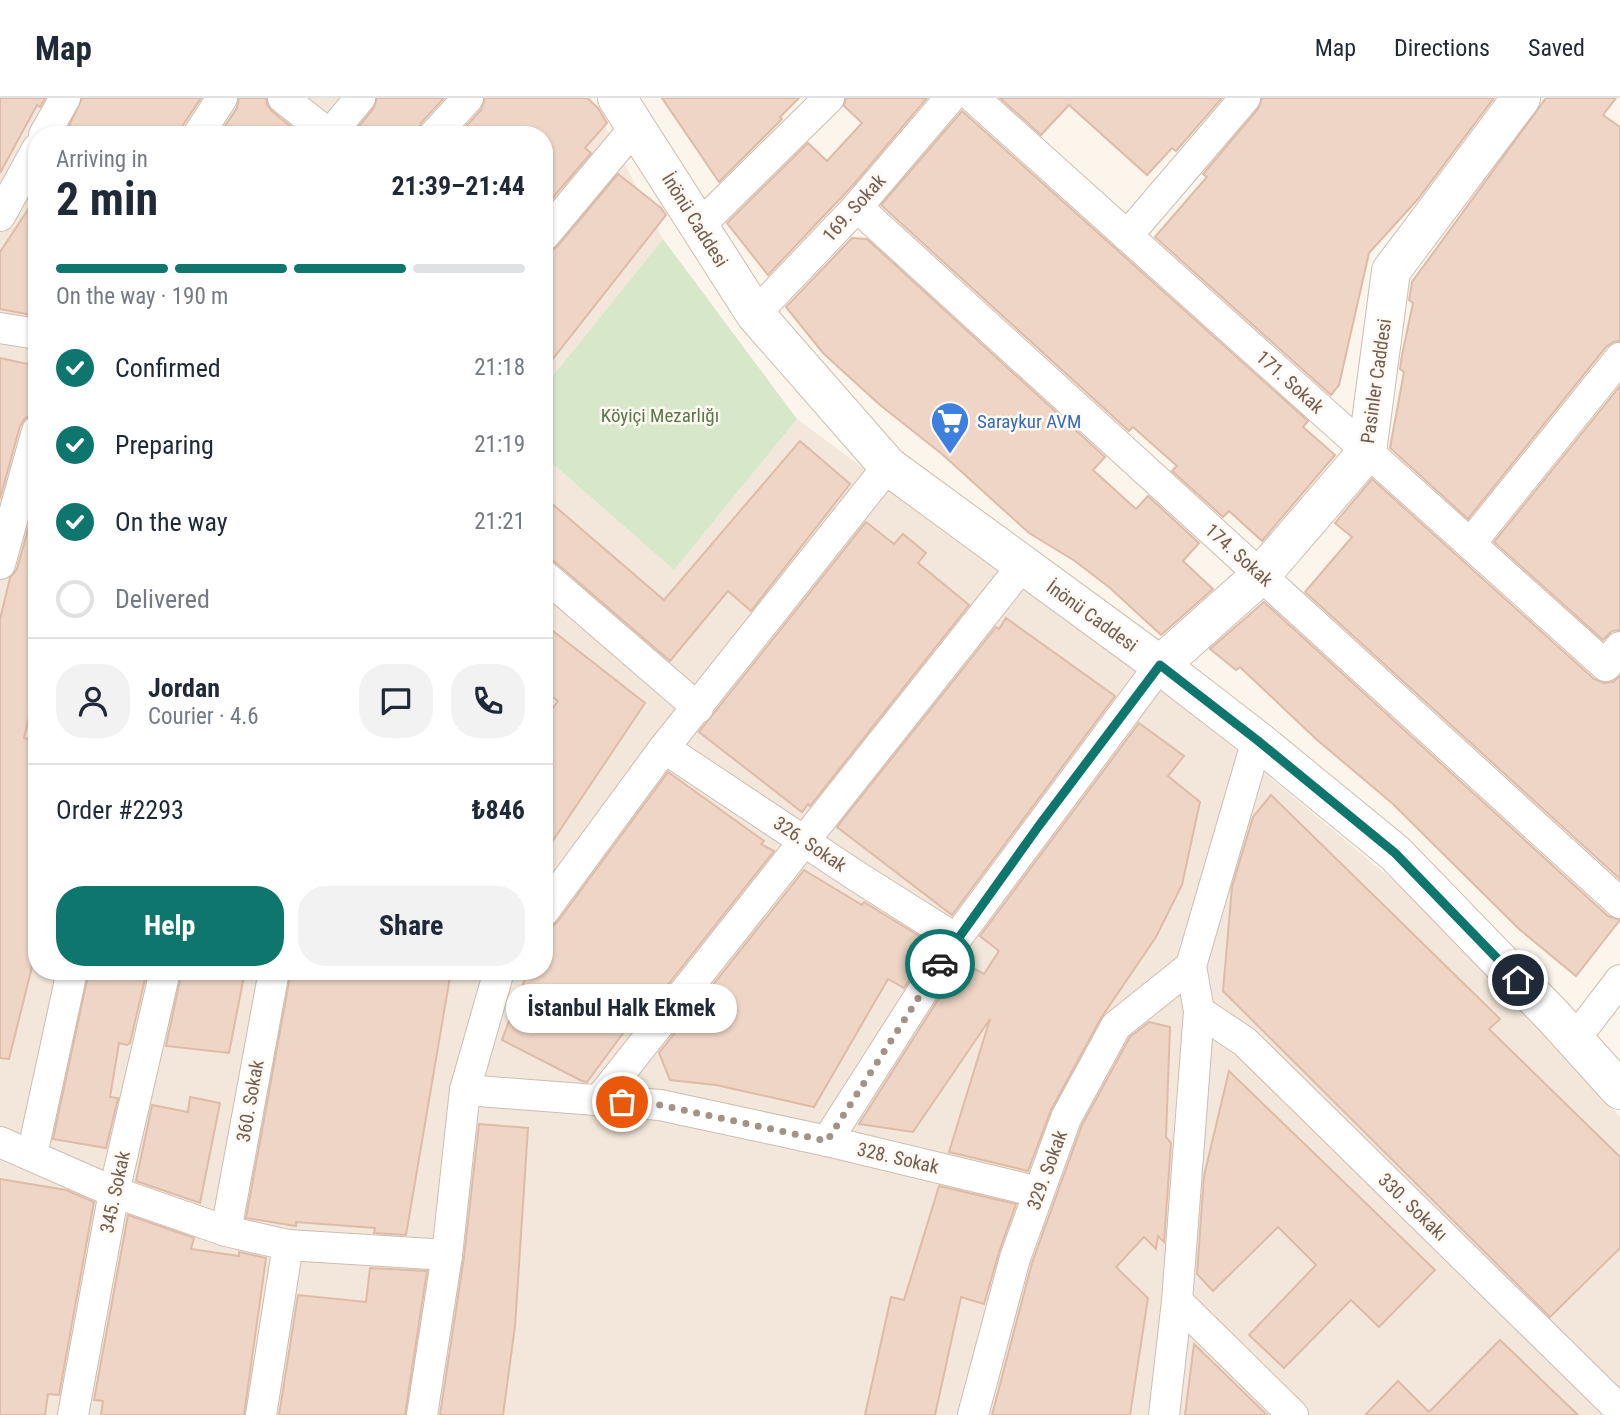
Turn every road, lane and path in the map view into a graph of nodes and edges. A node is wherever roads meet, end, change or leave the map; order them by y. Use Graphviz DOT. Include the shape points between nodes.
graph roads {
  1 [pos="65,98"];
  2 [pos="222,98"];
  3 [pos="283,98"];
  4 [pos="360,98"];
  5 [pos="468,98"];
  6 [pos="829,98"];
  7 [pos="950,98"];
  8 [pos="974,98"];
  9 [pos="1245,98"];
  10 [pos="1521,98"];
  11 [pos="627,112"];
  12 [pos="49,126"];
  13 [pos="204,126"];
  14 [pos="319,126"];
  15 [pos="337,126"];
  16 [pos="442,126"];
  17 [pos="28,165"];
  18 [pos="856,207"];
  19 [pos="0,216"];
  20 [pos="553,223"];
  21 [pos="699,226"];
  22 [pos="1127,236"];
  23 [pos="755,314"];
  24 [pos="0,328"];
  25 [pos="28,333"];
  26 [pos="1620,358"];
  27 [pos="1367,452"];
  28 [pos="28,463"];
  29 [pos="888,466"];
  30 [pos="1470,544"];
  31 [pos="0,564"];
  32 [pos="1022,566"];
  33 [pos="1261,575"];
  34 [pos="553,583"];
  35 [pos="1613,657"];
  36 [pos="1160,665"];
  37 [pos="698,708"];
  38 [pos="1257,740"];
  39 [pos="664,748"];
  40 [pos="804,840"];
  41 [pos="553,899"];
  42 [pos="1620,903"];
  43 [pos="956,939"];
  44 [pos="1191,966"];
  45 [pos="70,980"];
  46 [pos="163,980"];
  47 [pos="272,980"];
  48 [pos="492,980"];
  49 [pos="1620,980"];
  50 [pos="1199,1011"];
  51 [pos="1575,1039"];
  52 [pos="464,1090"];
  53 [pos="1620,1090"];
  54 [pos="599,1100"];
  55 [pos="827,1141"];
  56 [pos="0,1142"];
  57 [pos="32,1155"];
  58 [pos="114,1192"];
  59 [pos="1039,1192"];
  60 [pos="226,1231"];
  61 [pos="288,1245"];
  62 [pos="447,1255"];
  63 [pos="1177,1301"];
  64 [pos="1620,1410"];
  65 [pos="73,1415"];
  66 [pos="261,1415"];
  67 [pos="422,1415"];
  68 [pos="973,1415"];
  69 [pos="1164,1415"];
  70 [pos="1293,1415"];
  1 -- 12 [label="street"];
  2 -- 13 [label="street"];
  3 -- 14 [label="street"];
  4 -- 15 [label="street"];
  5 -- 16 [label="street"];
  6 -- 21 [label="street"];
  7 -- 18 [label="street, 169. Sokak"];
  8 -- 22 [label="street, 171. Sokak"];
  9 -- 22 [label="street"];
  10 -- 27 [label="main road, Pasinler Caddesi" via="1391,271"];
  11 -- 20 [label="street"];
  11 -- 21 [label="main road, İnönü Caddesi"];
  17 -- 19 [label="street"];
  18 -- 23 [label="street, 169. Sokak"];
  18 -- 33 [label="street, 174. Sokak"];
  21 -- 23 [label="main road, İnönü Caddesi"];
  22 -- 27 [label="street, 171. Sokak"];
  23 -- 29 [label="main road, İnönü Caddesi"];
  24 -- 25 [label="street"];
  26 -- 30 [label="street"];
  27 -- 30 [label="street, 171. Sokak"];
  27 -- 33 [label="main road, Pasinler Caddesi"];
  28 -- 31 [label="street"];
  29 -- 32 [label="main road, İnönü Caddesi"];
  29 -- 37 [label="street"];
  30 -- 35 [label="street, 171. Sokak"];
  32 -- 36 [label="main road, İnönü Caddesi"];
  32 -- 40 [label="street"];
  33 -- 36 [label="main road, Pasinler Caddesi"];
  33 -- 42 [label="street, 174. Sokak"];
  34 -- 37 [label="street"];
  36 -- 38 [label="main road, İnönü Caddesi"];
  36 -- 43 [label="street"];
  37 -- 39 [label="street"];
  38 -- 44 [label="street"];
  38 -- 51 [label="main road, İnönü Caddesi" via="1395,853"];
  39 -- 40 [label="street, 326. Sokak"];
  39 -- 41 [label="street"];
  40 -- 43 [label="street, 326. Sokak"];
  40 -- 54 [label="street"];
  43 -- 55 [label="street"];
  44 -- 50 [label="street"];
  44 -- 59 [label="street, 329. Sokak" via="1116,1026 1066,1118"];
  45 -- 57 [label="street"];
  46 -- 58 [label="street, 345. Sokak"];
  47 -- 60 [label="street, 360. Sokak"];
  48 -- 52 [label="street"];
  49 -- 51 [label="street"];
  50 -- 63 [label="street"];
  50 -- 64 [label="street, 330. Sokakı" via="1245,1042"];
  51 -- 53 [label="main road, İnönü Caddesi"];
  52 -- 54 [label="street, 328. Sokak"];
  52 -- 62 [label="street"];
  54 -- 55 [label="street, 328. Sokak" via="660,1105"];
  55 -- 59 [label="street, 328. Sokak"];
  56 -- 57 [label="street"];
  57 -- 58 [label="street"];
  58 -- 60 [label="street"];
  58 -- 65 [label="street, 345. Sokak"];
  59 -- 68 [label="street, 329. Sokak" via="1015,1258"];
  60 -- 61 [label="street"];
  61 -- 62 [label="street"];
  61 -- 66 [label="street"];
  62 -- 67 [label="street"];
  63 -- 69 [label="street"];
  63 -- 70 [label="street"];
}
